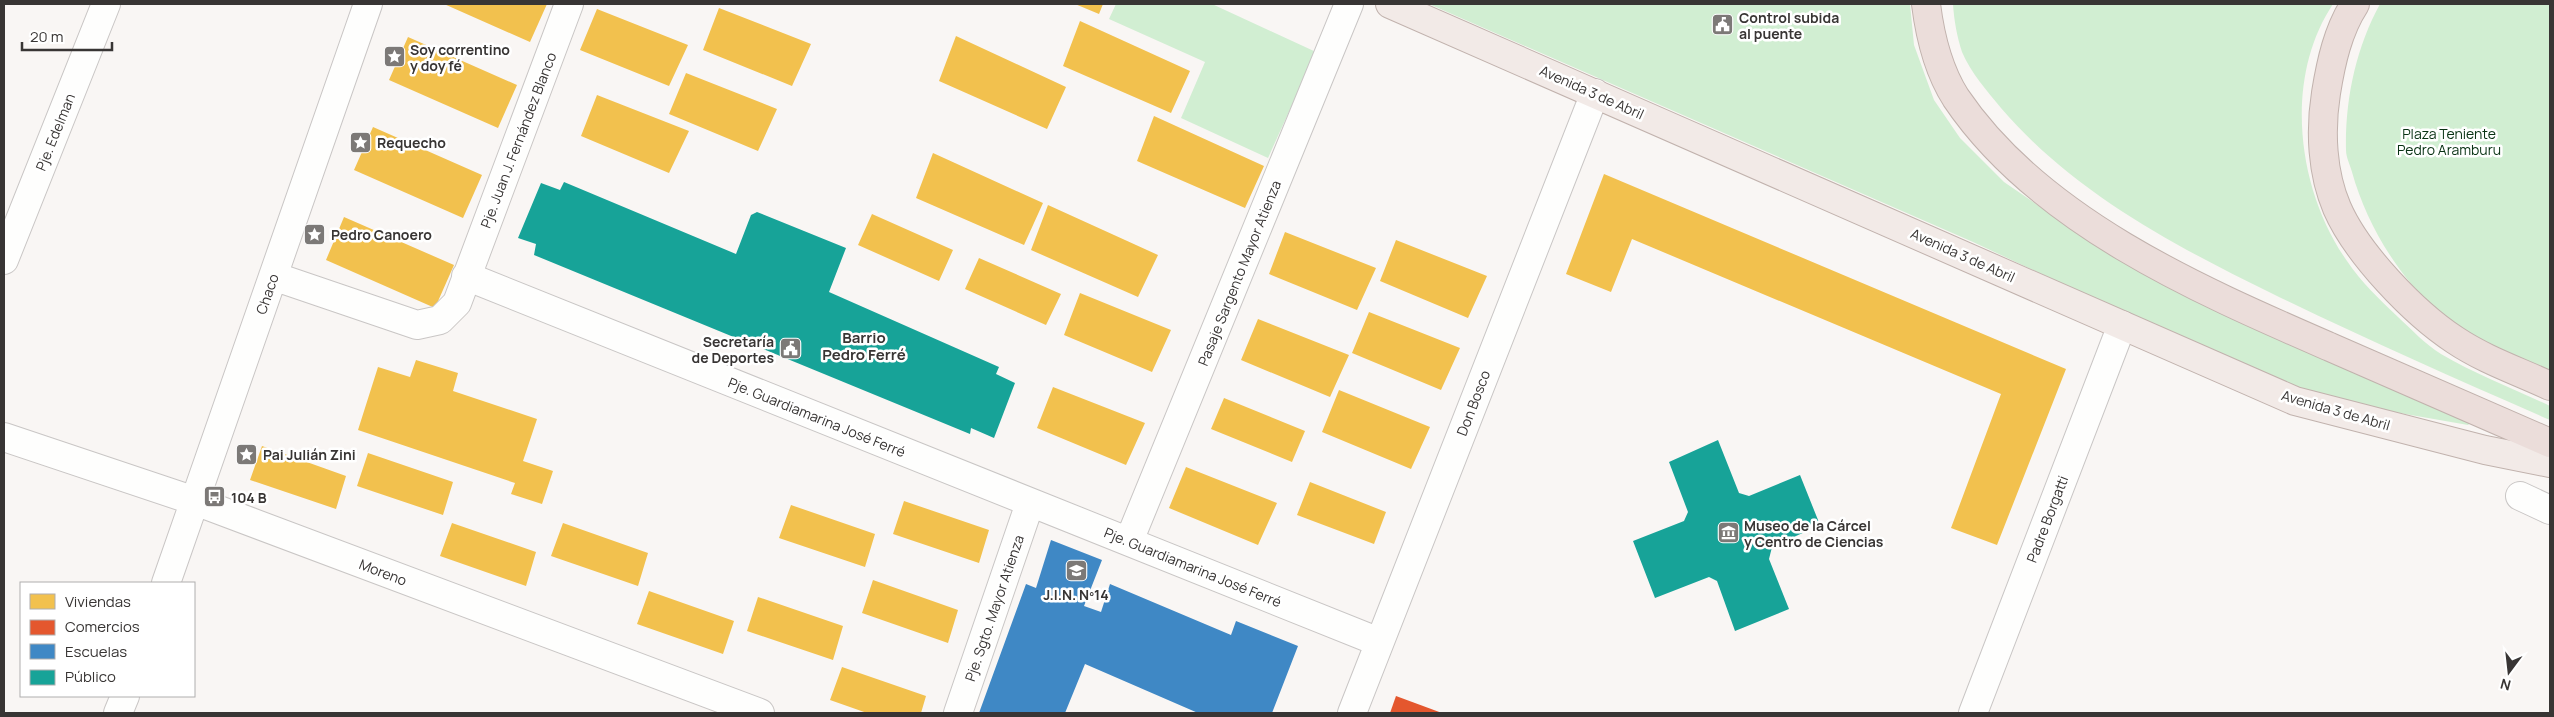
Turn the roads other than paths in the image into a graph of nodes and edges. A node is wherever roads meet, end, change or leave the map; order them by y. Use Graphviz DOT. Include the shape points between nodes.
graph roads {
  1 [pos="106,4"];
  2 [pos="368,4"];
  3 [pos="569,4"];
  4 [pos="1349,4"];
  5 [pos="1390,4"];
  6 [pos="1926,4"];
  7 [pos="2356,4"];
  8 [pos="1595,93"];
  9 [pos="4,260"];
  10 [pos="273,276"];
  11 [pos="466,276"];
  12 [pos="2122,325"];
  13 [pos="2550,386"];
  14 [pos="4,437"];
  15 [pos="2550,443"];
  16 [pos="2550,463"];
  17 [pos="2520,496"];
  18 [pos="195,502"];
  19 [pos="1030,503"];
  20 [pos="2550,510"];
  21 [pos="1129,541"];
  22 [pos="166,582"];
  23 [pos="1379,642"];
  24 [pos="124,697"];
  25 [pos="747,711"];
  26 [pos="118,713"];
  27 [pos="958,713"];
  28 [pos="1352,713"];
  29 [pos="1973,713"];
  1 -- 9 [label="street, Pje. Edelman"];
  2 -- 10 [label="street, Chaco"];
  3 -- 11 [label="street, Pje. Juan J. Fernández Blanco"];
  4 -- 21 [label="street, Pasaje Sargento Mayor Atienza"];
  5 -- 8 [label="main road, Avenida 3 de Abril"];
  6 -- 15 [label="highway" via="1930,34 1940,66 1955,96 1993,144 2075,214 2162,270 2236,306"];
  7 -- 13 [label="highway" via="2337,43 2324,108 2322,140 2328,180 2337,208 2380,271 2427,318 2454,340 2488,360"];
  8 -- 12 [label="main road, Avenida 3 de Abril"];
  8 -- 23 [label="street, Don Bosco"];
  10 -- 11 [label="street" via="417,325 440,320 457,303"];
  10 -- 18 [label="street, Chaco"];
  11 -- 19 [label="street, Pje. Guardiamarina José Ferré"];
  12 -- 16 [label="main road, Avenida 3 de Abril" via="2295,401 2485,450"];
  12 -- 29 [label="street, Padre Borgatti"];
  14 -- 18 [label="street, Moreno"];
  17 -- 20 [label="street"];
  18 -- 22 [label="street, Chaco"];
  18 -- 25 [label="street, Moreno"];
  19 -- 21 [label="street, Pje. Guardiamarina José Ferré"];
  19 -- 27 [label="street, Pje. Sgto. Mayor Atienza"];
  21 -- 23 [label="street, Pje. Guardiamarina José Ferré"];
  23 -- 28 [label="street, Don Bosco"];
  24 -- 26 [label="street"];
}
